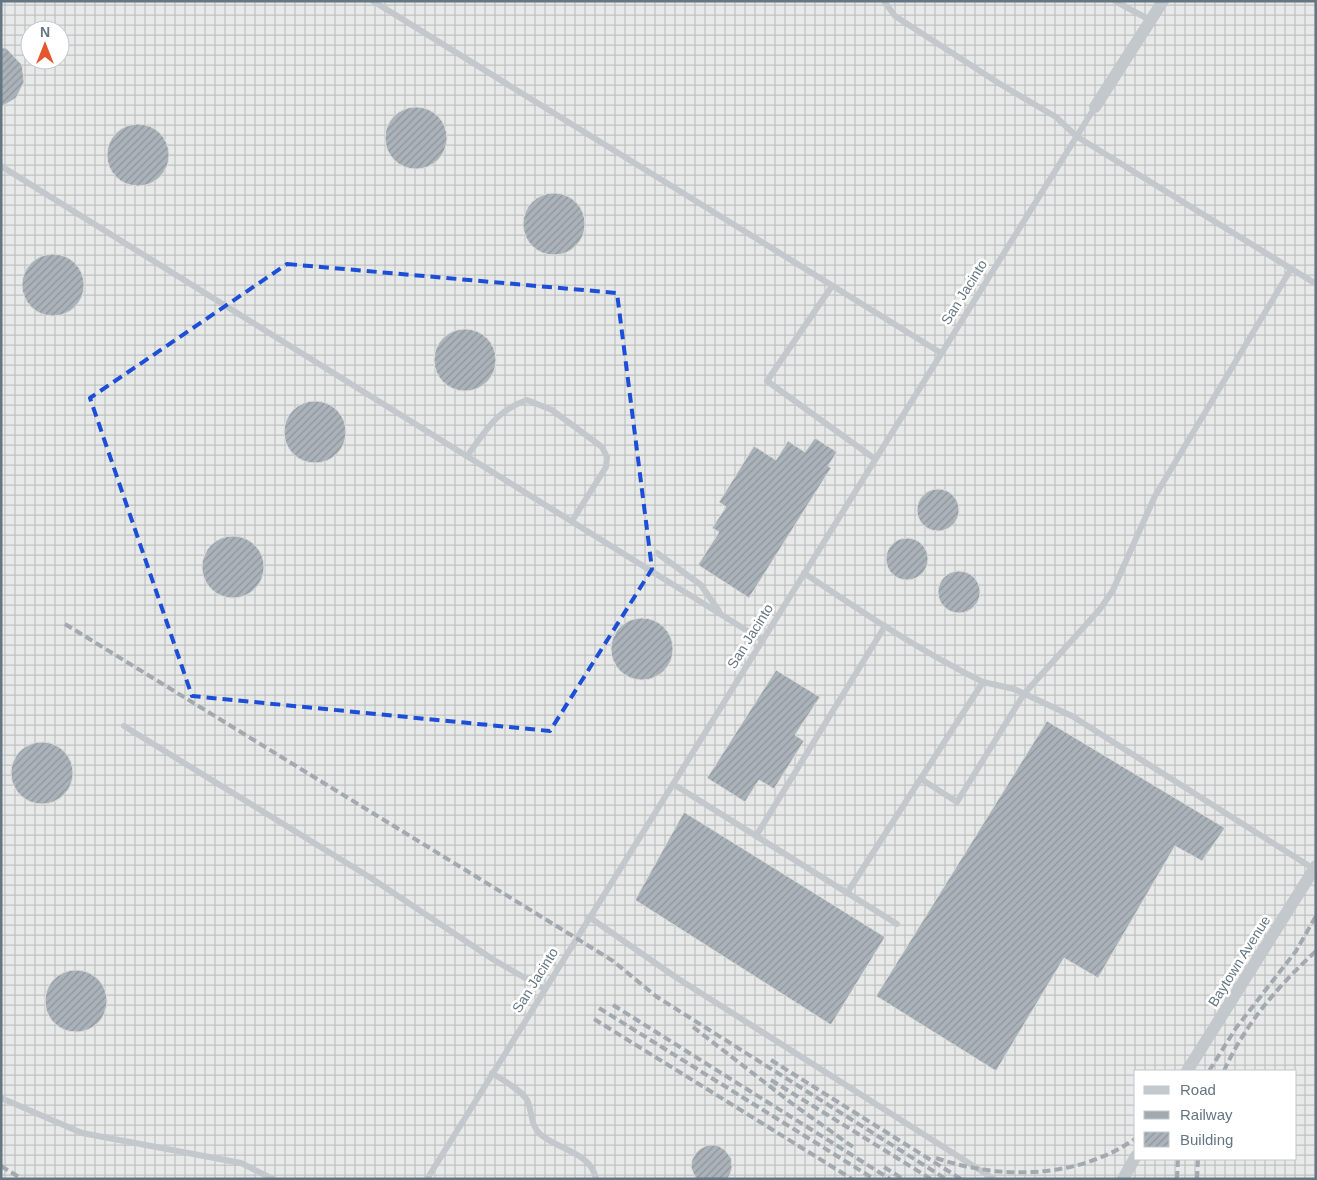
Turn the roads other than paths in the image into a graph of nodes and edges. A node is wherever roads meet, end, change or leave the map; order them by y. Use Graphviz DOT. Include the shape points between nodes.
graph roads {
  1 [pos="373,1"];
  2 [pos="884,1"];
  3 [pos="1115,1"];
  4 [pos="1163,1"];
  5 [pos="1150,20"];
  6 [pos="1095,107"];
  7 [pos="1076,136"];
  8 [pos="1,166"];
  9 [pos="1291,270"];
  10 [pos="1316,284"];
  11 [pos="832,286"];
  12 [pos="941,353"];
  13 [pos="467,456"];
  14 [pos="875,459"];
  15 [pos="572,521"];
  16 [pos="657,553"];
  17 [pos="804,573"];
  18 [pos="721,614"];
  19 [pos="885,626"];
  20 [pos="762,640"];
  21 [pos="983,682"];
  22 [pos="1024,694"];
  23 [pos="124,726"];
  24 [pos="921,779"];
  25 [pos="672,784"];
  26 [pos="756,836"];
  27 [pos="1315,868"];
  28 [pos="848,893"];
  29 [pos="589,917"];
  30 [pos="896,924"];
  31 [pos="544,989"];
  32 [pos="1188,1070"];
  33 [pos="492,1073"];
  34 [pos="1,1098"];
  35 [pos="1134,1159"];
  36 [pos="428,1178"];
  37 [pos="273,1179"];
  38 [pos="596,1179"];
  39 [pos="994,1179"];
  40 [pos="1122,1179"];
  1 -- 11 [label="lane"];
  2 -- 7 [label="lane" via="895,16 1056,117"];
  3 -- 5 [label="lane"];
  4 -- 5 [label="street"];
  5 -- 6 [label="street"];
  6 -- 7 [label="lane, San Jacinto"];
  7 -- 9 [label="lane"];
  7 -- 12 [label="lane, San Jacinto"];
  8 -- 13 [label="lane"];
  9 -- 10 [label="lane"];
  9 -- 22 [label="lane" via="1155,496 1113,590"];
  11 -- 12 [label="lane"];
  11 -- 14 [label="lane" via="767,381"];
  12 -- 14 [label="lane, San Jacinto"];
  13 -- 15 [label="lane"];
  13 -- 15 [label="lane" via="506,409 527,400 552,410 602,447 607,457 606,468"];
  14 -- 17 [label="lane, San Jacinto"];
  15 -- 18 [label="lane"];
  16 -- 18 [label="lane" via="701,585"];
  17 -- 19 [label="lane"];
  17 -- 20 [label="lane, San Jacinto"];
  18 -- 20 [label="lane"];
  19 -- 21 [label="lane"];
  19 -- 26 [label="lane"];
  20 -- 25 [label="lane, San Jacinto"];
  21 -- 22 [label="lane"];
  21 -- 24 [label="lane"];
  22 -- 24 [label="lane" via="957,802"];
  22 -- 27 [label="lane" via="1072,716"];
  23 -- 31 [label="lane"];
  24 -- 28 [label="lane"];
  25 -- 26 [label="lane"];
  25 -- 29 [label="lane, San Jacinto"];
  26 -- 28 [label="lane"];
  27 -- 32 [label="street, Baytown Avenue"];
  28 -- 30 [label="lane"];
  29 -- 31 [label="lane, San Jacinto"];
  29 -- 39 [label="lane" via="677,978"];
  31 -- 33 [label="lane, San Jacinto"];
  33 -- 36 [label="lane, San Jacinto"];
  33 -- 38 [label="lane" via="524,1095 533,1124 542,1136 582,1158 593,1169"];
  34 -- 37 [label="lane" via="82,1133 241,1163"];
  35 -- 40 [label="street"];
}
